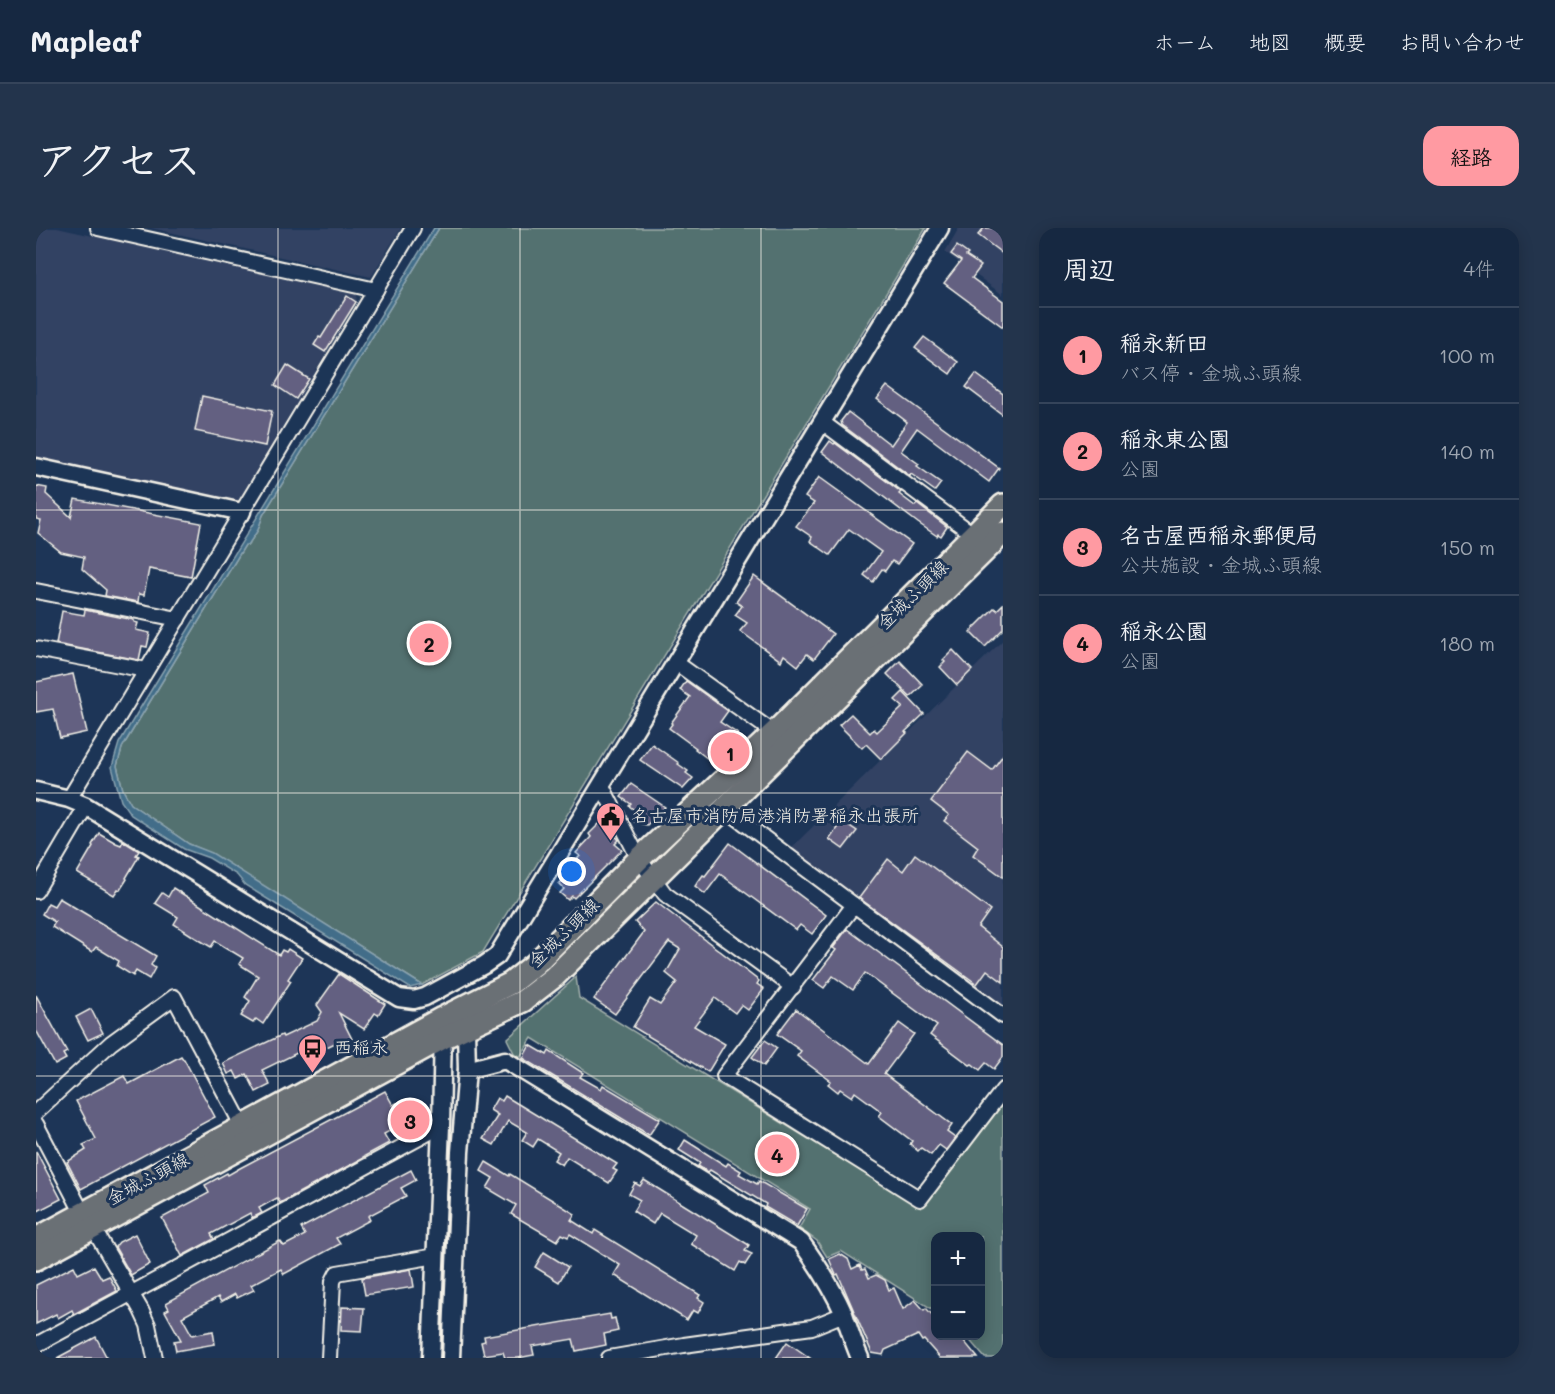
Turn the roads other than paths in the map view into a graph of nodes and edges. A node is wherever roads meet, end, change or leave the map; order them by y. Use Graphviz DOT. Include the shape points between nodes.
graph roads {
  1 [pos="99,228"];
  2 [pos="413,228"];
  3 [pos="940,228"];
  4 [pos="376,290"];
  5 [pos="822,422"];
  6 [pos="36,467"];
  7 [pos="1003,505"];
  8 [pos="242,512"];
  9 [pos="1003,533"];
  10 [pos="974,535"];
  11 [pos="36,591"];
  12 [pos="178,619"];
  13 [pos="36,649"];
  14 [pos="675,662"];
  15 [pos="146,670"];
  16 [pos="774,733"];
  17 [pos="601,784"];
  18 [pos="36,791"];
  19 [pos="69,799"];
  20 [pos="86,806"];
  21 [pos="724,808"];
  22 [pos="639,859"];
  23 [pos="653,878"];
  24 [pos="36,891"];
  25 [pos="854,905"];
  26 [pos="793,987"];
  27 [pos="1003,1016"];
  28 [pos="443,1028"];
  29 [pos="466,1028"];
  30 [pos="467,1070"];
  31 [pos="1003,1090"];
  32 [pos="36,1112"];
  33 [pos="36,1124"];
  34 [pos="441,1126"];
  35 [pos="243,1127"];
  36 [pos="88,1221"];
  37 [pos="36,1239"];
  38 [pos="436,1256"];
  39 [pos="36,1259"];
  40 [pos="132,1293"];
  41 [pos="844,1314"];
  42 [pos="36,1346"];
  43 [pos="155,1358"];
  44 [pos="329,1358"];
  45 [pos="431,1358"];
  46 [pos="451,1358"];
  47 [pos="609,1358"];
  48 [pos="860,1358"];
  1 -- 4 [label="street"];
  2 -- 4 [label="street"];
  3 -- 5 [label="street"];
  4 -- 8 [label="street"];
  5 -- 10 [label="street"];
  5 -- 14 [label="street"];
  6 -- 8 [label="street"];
  7 -- 10 [label="main road, 金城ふ頭線"];
  8 -- 12 [label="street"];
  9 -- 21 [label="main road, 金城ふ頭線"];
  10 -- 16 [label="main road, 金城ふ頭線"];
  11 -- 12 [label="street"];
  12 -- 15 [label="street"];
  13 -- 15 [label="street"];
  14 -- 16 [label="street"];
  14 -- 17 [label="street"];
  15 -- 19 [label="street"];
  16 -- 22 [label="main road, 金城ふ頭線"];
  17 -- 20 [label="street" via="496,956 414,1000 399,998"];
  17 -- 22 [label="street"];
  18 -- 19 [label="street"];
  19 -- 20 [label="street"];
  20 -- 24 [label="street"];
  21 -- 23 [label="main road, 金城ふ頭線"];
  21 -- 25 [label="street"];
  22 -- 23 [label="street"];
  22 -- 28 [label="main road, 金城ふ頭線" via="535,964"];
  23 -- 26 [label="street" via="665,894"];
  23 -- 29 [label="main road, 金城ふ頭線" via="554,977 522,1001"];
  25 -- 26 [label="street"];
  25 -- 27 [label="street"];
  26 -- 31 [label="street" via="724,1076 920,1200"];
  28 -- 29 [label="main road, 金城ふ頭線"];
  28 -- 34 [label="street"];
  28 -- 35 [label="main road, 金城ふ頭線"];
  28 -- 36 [label="main road, 金城ふ頭線"];
  29 -- 30 [label="street"];
  30 -- 41 [label="street" via="505,1060 801,1242"];
  30 -- 46 [label="street"];
  32 -- 35 [label="street" via="111,1043 174,997"];
  33 -- 36 [label="street"];
  34 -- 38 [label="street"];
  34 -- 40 [label="street"];
  35 -- 36 [label="main road, 金城ふ頭線"];
  36 -- 37 [label="main road, 金城ふ頭線"];
  36 -- 39 [label="main road, 金城ふ頭線"];
  36 -- 40 [label="street"];
  38 -- 44 [label="street" via="337,1273 333,1281"];
  38 -- 45 [label="street"];
  40 -- 42 [label="street"];
  40 -- 43 [label="street" via="148,1325"];
  41 -- 47 [label="street" via="812,1327"];
  41 -- 48 [label="street"];
}
